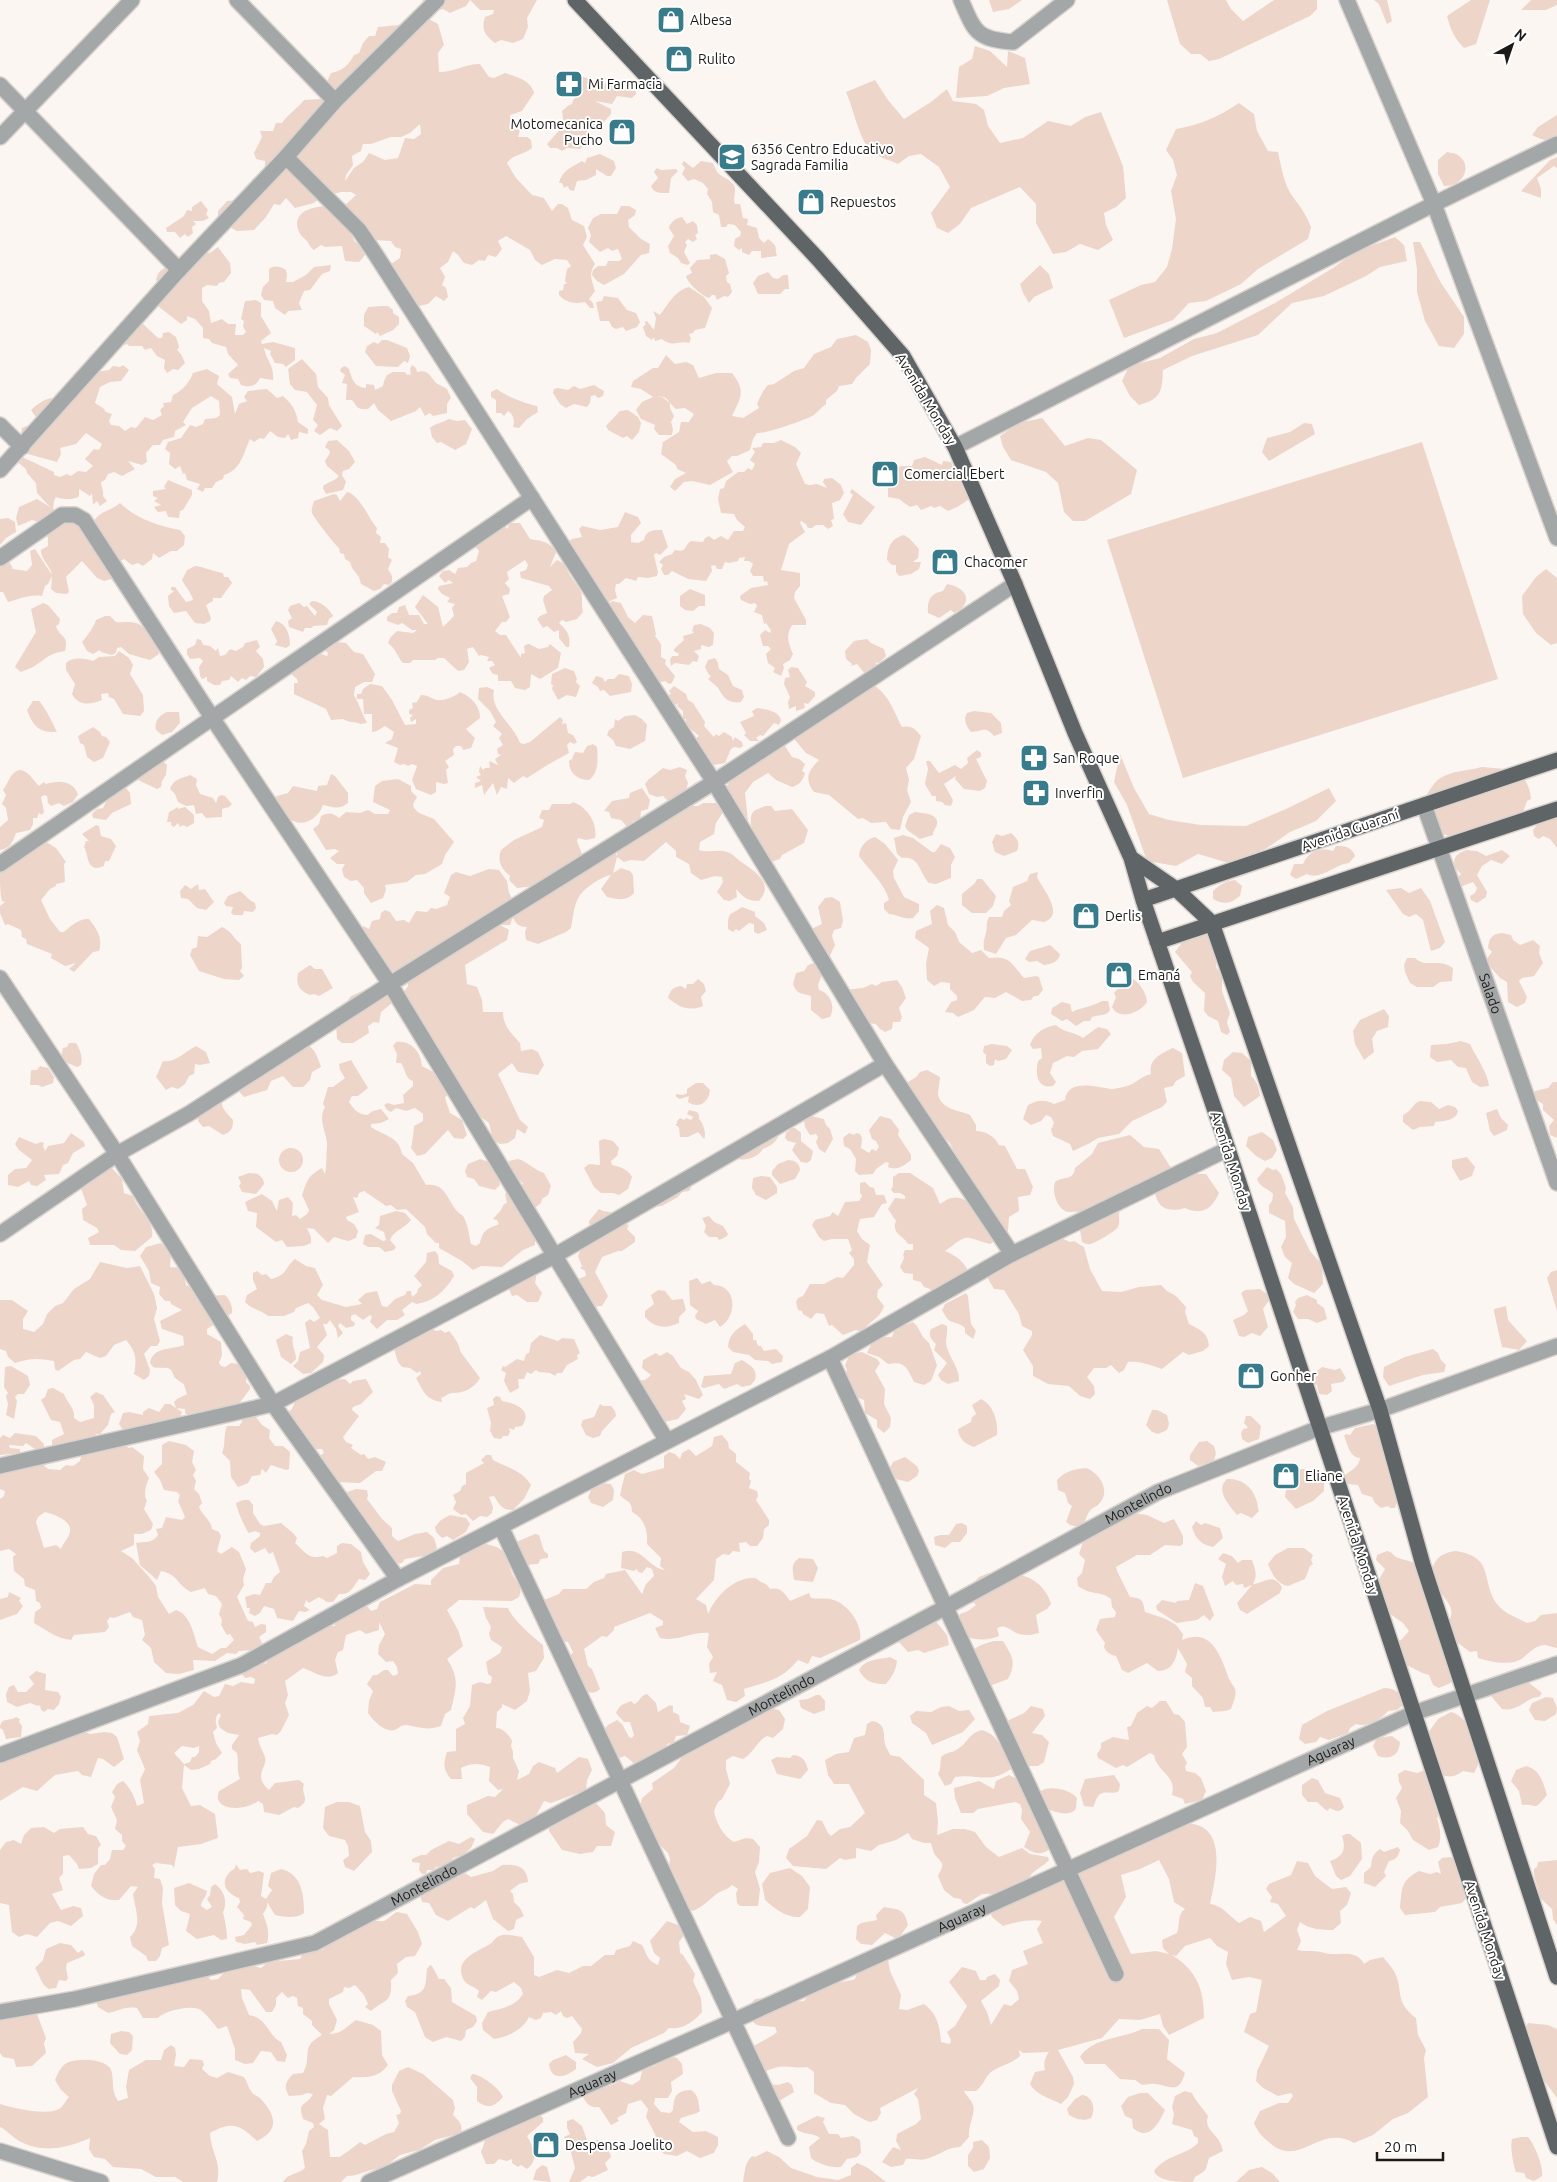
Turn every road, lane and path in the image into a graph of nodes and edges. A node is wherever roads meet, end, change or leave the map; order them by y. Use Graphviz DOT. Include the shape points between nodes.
graph roads {
  1 [pos="132,0"];
  2 [pos="237,0"];
  3 [pos="437,0"];
  4 [pos="576,0"];
  5 [pos="961,0"];
  6 [pos="1068,0"];
  7 [pos="1347,0"];
  8 [pos="0,86"];
  9 [pos="335,101"];
  10 [pos="25,112"];
  11 [pos="0,137"];
  12 [pos="1557,144"];
  13 [pos="286,157"];
  14 [pos="1434,204"];
  15 [pos="179,270"];
  16 [pos="0,425"];
  17 [pos="22,447"];
  18 [pos="955,447"];
  19 [pos="0,470"];
  20 [pos="532,498"];
  21 [pos="1555,529"];
  22 [pos="0,558"];
  23 [pos="1015,584"];
  24 [pos="213,719"];
  25 [pos="1557,760"];
  26 [pos="714,782"];
  27 [pos="1424,805"];
  28 [pos="1557,809"];
  29 [pos="1440,848"];
  30 [pos="1131,858"];
  31 [pos="0,864"];
  32 [pos="1176,889"];
  33 [pos="1143,900"];
  34 [pos="1212,924"];
  35 [pos="1157,942"];
  36 [pos="0,978"];
  37 [pos="390,984"];
  38 [pos="885,1064"];
  39 [pos="1228,1149"];
  40 [pos="117,1154"];
  41 [pos="1557,1183"];
  42 [pos="0,1234"];
  43 [pos="1012,1254"];
  44 [pos="554,1256"];
  45 [pos="1557,1346"];
  46 [pos="830,1358"];
  47 [pos="273,1404"];
  48 [pos="1380,1410"];
  49 [pos="1319,1428"];
  50 [pos="667,1441"];
  51 [pos="0,1466"];
  52 [pos="501,1527"];
  53 [pos="398,1579"];
  54 [pos="946,1607"];
  55 [pos="1557,1664"];
  56 [pos="1466,1695"];
  57 [pos="1414,1713"];
  58 [pos="0,1755"];
  59 [pos="620,1782"];
  60 [pos="1068,1871"];
  61 [pos="1116,1974"];
  62 [pos="1557,1977"];
  63 [pos="0,2012"];
  64 [pos="733,2021"];
  65 [pos="788,2138"];
  66 [pos="1557,2147"];
  67 [pos="0,2151"];
  68 [pos="101,2182"];
  69 [pos="369,2182"];
  1 -- 10 [label="street"];
  2 -- 9 [label="street"];
  3 -- 9 [label="street"];
  4 -- 18 [label="main road, Avenida Monday" via="818,259 903,356"];
  5 -- 6 [label="street" via="973,28 990,40 1013,42"];
  7 -- 14 [label="street"];
  8 -- 10 [label="street"];
  9 -- 13 [label="street"];
  10 -- 11 [label="street"];
  10 -- 15 [label="street"];
  12 -- 14 [label="street"];
  13 -- 15 [label="street"];
  13 -- 20 [label="street" via="359,230"];
  14 -- 18 [label="street"];
  14 -- 21 [label="street"];
  15 -- 17 [label="street"];
  16 -- 17 [label="street"];
  17 -- 19 [label="street"];
  18 -- 23 [label="main road, Avenida Monday"];
  20 -- 24 [label="street"];
  20 -- 26 [label="street"];
  22 -- 24 [label="street" via="62,515 75,515 84,520"];
  23 -- 26 [label="street"];
  23 -- 30 [label="main road, Avenida Monday" via="1075,733"];
  24 -- 31 [label="street"];
  24 -- 37 [label="street"];
  25 -- 27 [label="main road, Avenida Guaraní"];
  26 -- 37 [label="street"];
  26 -- 38 [label="street"];
  27 -- 29 [label="street, Salado"];
  27 -- 32 [label="main road, Avenida Guaraní"];
  28 -- 29 [label="main road"];
  29 -- 34 [label="main road"];
  29 -- 41 [label="street, Salado"];
  30 -- 32 [label="main road"];
  30 -- 33 [label="main road, Avenida Monday"];
  32 -- 33 [label="main road, Avenida Guaraní"];
  32 -- 34 [label="main road"];
  33 -- 35 [label="main road, Avenida Monday"];
  34 -- 35 [label="main road"];
  34 -- 48 [label="main road"];
  35 -- 39 [label="main road, Avenida Monday"];
  36 -- 40 [label="street"];
  37 -- 40 [label="street" via="190,1113"];
  37 -- 44 [label="street"];
  38 -- 43 [label="street"];
  38 -- 44 [label="street"];
  39 -- 43 [label="street"];
  39 -- 49 [label="main road, Avenida Monday"];
  40 -- 42 [label="street"];
  40 -- 47 [label="street"];
  43 -- 46 [label="street"];
  44 -- 47 [label="street"];
  44 -- 50 [label="street"];
  45 -- 48 [label="street, Montelindo"];
  46 -- 50 [label="street"];
  46 -- 54 [label="street"];
  47 -- 51 [label="street"];
  47 -- 53 [label="street"];
  48 -- 49 [label="street, Montelindo"];
  48 -- 56 [label="main road" via="1423,1565"];
  49 -- 54 [label="street, Montelindo" via="1158,1492"];
  49 -- 57 [label="main road, Avenida Monday"];
  50 -- 52 [label="street"];
  52 -- 53 [label="street"];
  52 -- 59 [label="street"];
  53 -- 58 [label="street" via="242,1665"];
  54 -- 59 [label="street, Montelindo"];
  54 -- 60 [label="street"];
  55 -- 56 [label="street, Aguaray"];
  56 -- 57 [label="street, Aguaray"];
  56 -- 62 [label="main road"];
  57 -- 60 [label="street, Aguaray"];
  57 -- 66 [label="main road, Avenida Monday"];
  59 -- 63 [label="street, Montelindo" via="315,1943 75,2000"];
  59 -- 64 [label="street"];
  60 -- 61 [label="street"];
  60 -- 64 [label="street, Aguaray"];
  64 -- 65 [label="street"];
  64 -- 69 [label="street, Aguaray"];
  67 -- 68 [label="street"];
}
